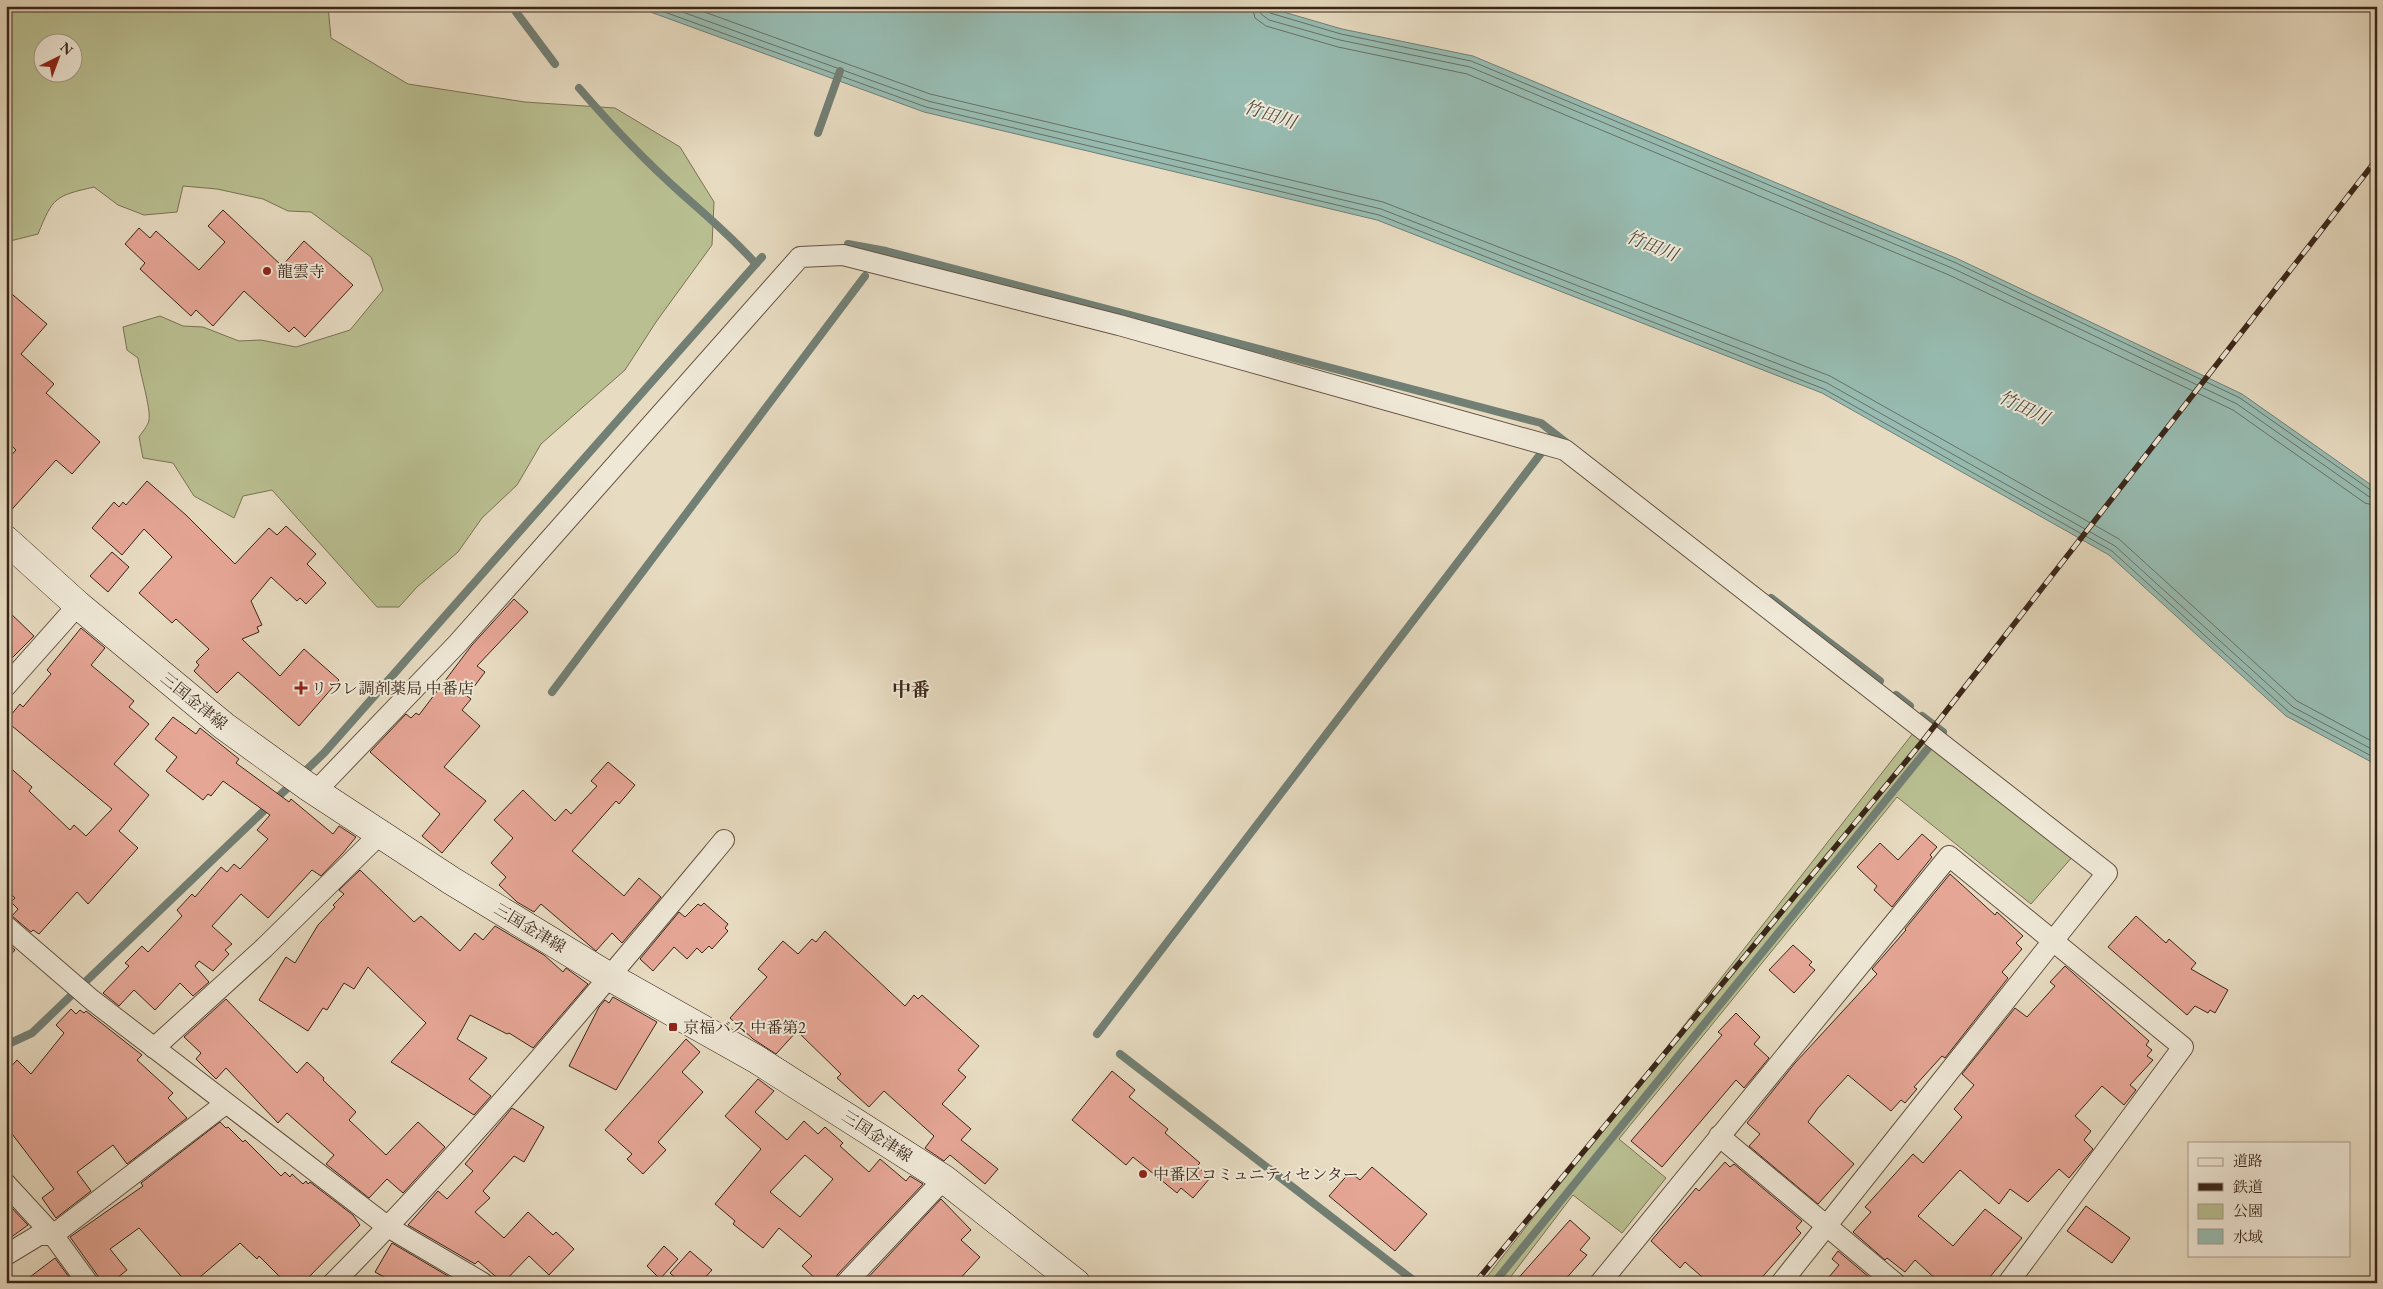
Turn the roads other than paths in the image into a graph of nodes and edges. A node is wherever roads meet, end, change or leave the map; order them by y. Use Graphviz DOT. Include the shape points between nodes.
graph roads {
  1 [pos="6,540"];
  2 [pos="78,605"];
  3 [pos="6,686"];
  4 [pos="304,783"];
  5 [pos="380,834"];
  6 [pos="724,840"];
  7 [pos="6,926"];
  8 [pos="2054,940"];
  9 [pos="610,977"];
  10 [pos="154,1048"];
  11 [pos="225,1104"];
  12 [pos="1719,1136"];
  13 [pos="944,1179"];
  14 [pos="6,1184"];
  15 [pos="1827,1226"];
  16 [pos="388,1227"];
  17 [pos="53,1235"];
  18 [pos="6,1255"];
  19 [pos="88,1283"];
  20 [pos="333,1283"];
  21 [pos="484,1283"];
  22 [pos="846,1283"];
  23 [pos="1076,1283"];
  24 [pos="1600,1283"];
  25 [pos="1781,1283"];
  26 [pos="1895,1283"];
  27 [pos="2008,1283"];
  1 -- 2 [label="main road, 三国金津線"];
  2 -- 3 [label="street"];
  2 -- 4 [label="main road, 三国金津線" via="224,726"];
  4 -- 5 [label="main road, 三国金津線"];
  4 -- 8 [label="street" via="458,643 800,256 843,255 1119,325 1565,450 2107,874"];
  5 -- 9 [label="main road, 三国金津線"];
  5 -- 10 [label="street" via="264,948"];
  6 -- 9 [label="street"];
  7 -- 10 [label="street"];
  8 -- 12 [label="street" via="1949,856"];
  8 -- 15 [label="street"];
  8 -- 27 [label="street" via="2183,1047"];
  9 -- 13 [label="main road, 三国金津線" via="756,1059"];
  9 -- 16 [label="street"];
  10 -- 11 [label="street"];
  11 -- 16 [label="street"];
  11 -- 17 [label="street"];
  12 -- 15 [label="street"];
  12 -- 24 [label="street"];
  13 -- 22 [label="street"];
  13 -- 23 [label="main road, 三国金津線"];
  14 -- 17 [label="street"];
  15 -- 25 [label="street"];
  15 -- 26 [label="street"];
  16 -- 20 [label="street"];
  16 -- 21 [label="street"];
  17 -- 18 [label="street" via="39,1235"];
  17 -- 19 [label="street"];
}
